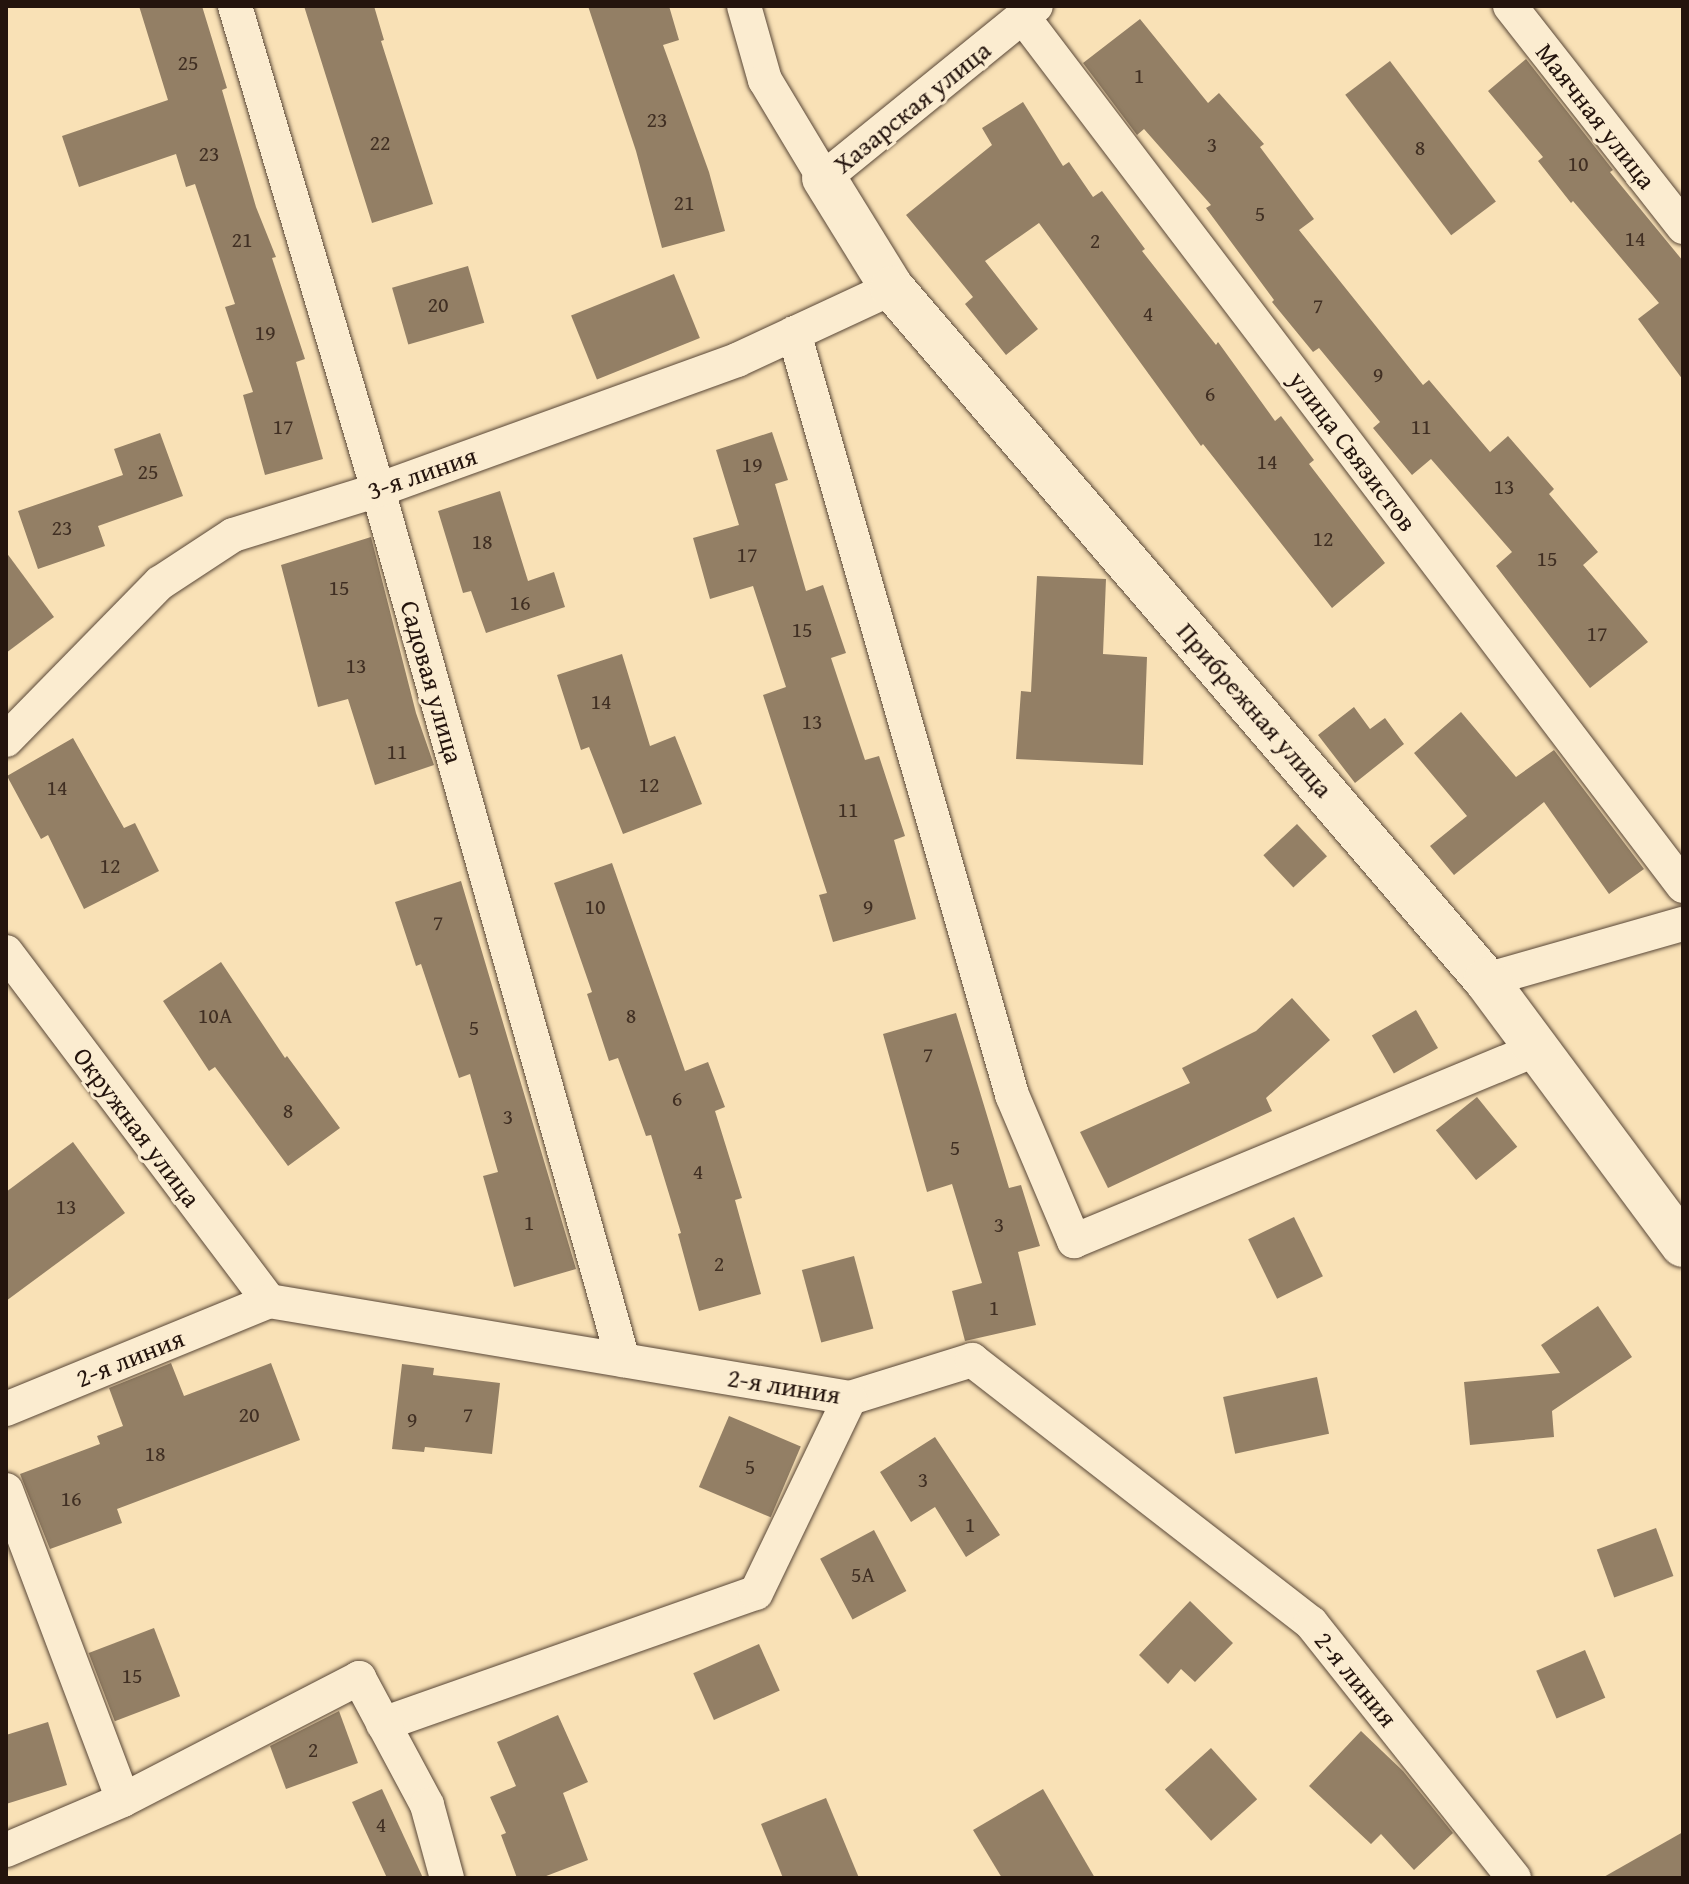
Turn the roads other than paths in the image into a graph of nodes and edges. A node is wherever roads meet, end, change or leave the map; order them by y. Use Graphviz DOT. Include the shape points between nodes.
graph roads {
  1 [pos="235,6"];
  2 [pos="744,6"];
  3 [pos="1510,6"];
  4 [pos="1029,11"];
  5 [pos="824,178"];
  6 [pos="1683,227"];
  7 [pos="892,288"];
  8 [pos="794,333"];
  9 [pos="378,490"];
  10 [pos="6,740"];
  11 [pos="1683,886"];
  12 [pos="1683,924"];
  13 [pos="6,952"];
  14 [pos="1486,980"];
  15 [pos="1537,1049"];
  16 [pos="1683,1245"];
  17 [pos="269,1301"];
  18 [pos="623,1360"];
  19 [pos="850,1398"];
  20 [pos="6,1409"];
  21 [pos="6,1490"];
  22 [pos="383,1724"];
  23 [pos="123,1800"];
  24 [pos="6,1850"];
  25 [pos="447,1878"];
  26 [pos="1514,1878"];
  1 -- 9 [label="street, Садовая улица"];
  2 -- 5 [label="street" via="765,80"];
  3 -- 6 [label="street, Маячная улица"];
  4 -- 5 [label="street, Хазарская улица"];
  4 -- 11 [label="street, улица Связистов"];
  5 -- 7 [label="street, Прибрежная улица"];
  7 -- 8 [label="street, 3-я линия"];
  7 -- 14 [label="street, Прибрежная улица"];
  8 -- 9 [label="street, 3-я линия" via="737,360"];
  8 -- 15 [label="street" via="1012,1095 1074,1241"];
  9 -- 10 [label="street, 3-я линия" via="233,535 160,583"];
  9 -- 18 [label="street, Садовая улица"];
  12 -- 14 [label="street"];
  13 -- 17 [label="street, Окружная улица"];
  14 -- 15 [label="street, Прибрежная улица"];
  15 -- 16 [label="street, Прибрежная улица"];
  17 -- 18 [label="street, 2-я линия"];
  17 -- 20 [label="street, 2-я линия"];
  18 -- 19 [label="street, 2-я линия"];
  19 -- 22 [label="street" via="756,1593"];
  19 -- 26 [label="street, 2-я линия" via="972,1360 1311,1623"];
  21 -- 23 [label="street"];
  22 -- 23 [label="street" via="359,1678"];
  22 -- 25 [label="street" via="427,1805"];
  23 -- 24 [label="street"];
}
